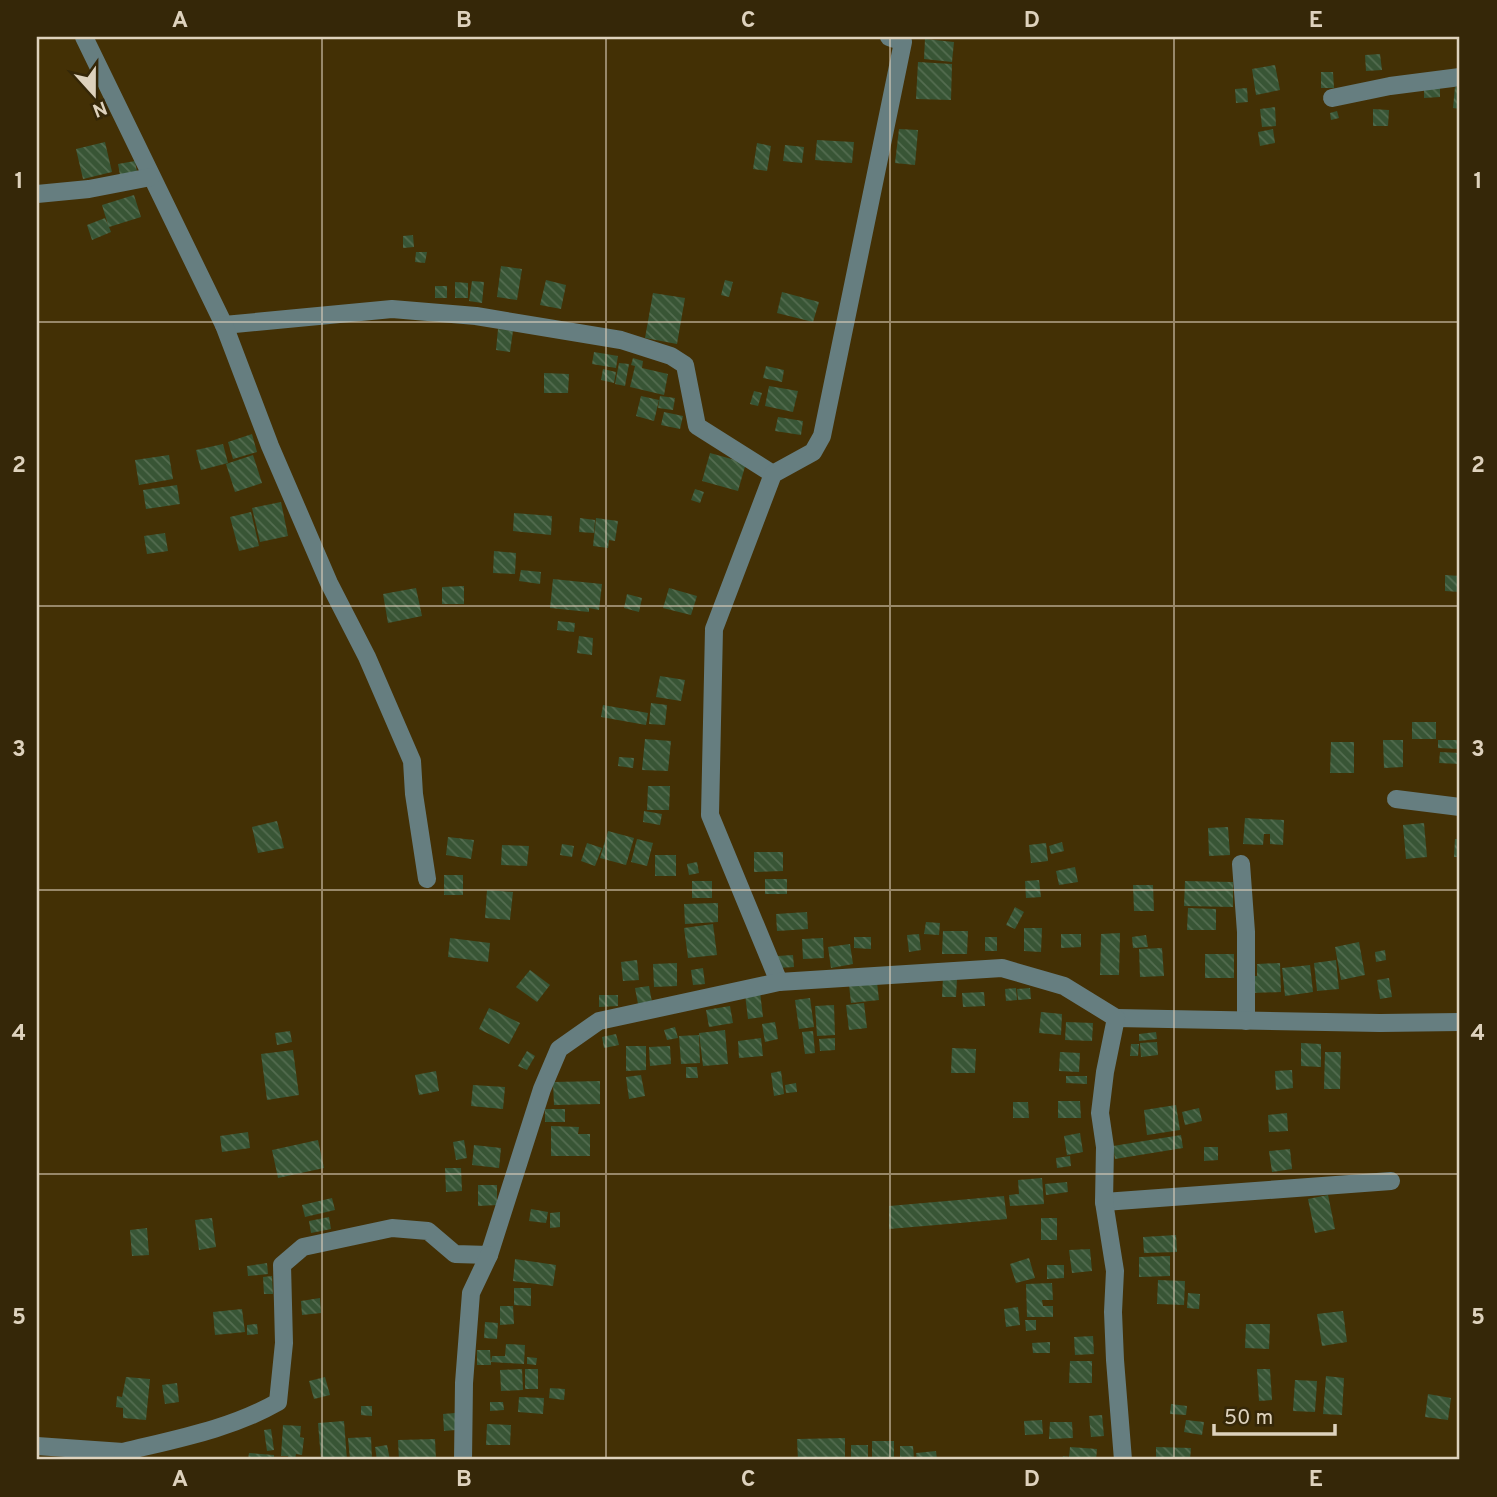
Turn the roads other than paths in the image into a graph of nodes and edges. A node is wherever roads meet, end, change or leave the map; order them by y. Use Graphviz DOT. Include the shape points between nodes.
graph roads {
  1 [pos="83,37"];
  2 [pos="889,37"];
  3 [pos="1460,77"];
  4 [pos="1332,98"];
  5 [pos="151,177"];
  6 [pos="37,194"];
  7 [pos="224,325"];
  8 [pos="773,474"];
  9 [pos="1396,799"];
  10 [pos="1460,807"];
  11 [pos="1241,864"];
  12 [pos="427,879"];
  13 [pos="779,982"];
  14 [pos="1116,1018"];
  15 [pos="1245,1021"];
  16 [pos="1460,1022"];
  17 [pos="1391,1181"];
  18 [pos="1104,1202"];
  19 [pos="489,1255"];
  20 [pos="37,1446"];
  21 [pos="127,1456"];
  22 [pos="463,1460"];
  23 [pos="1123,1460"];
  1 -- 5 [label="street"];
  2 -- 8 [label="street" via="903,42 822,436 813,452"];
  3 -- 4 [label="street"];
  5 -- 6 [label="street"];
  5 -- 7 [label="street"];
  7 -- 8 [label="street" via="392,309 476,316 621,340 685,365 697,426"];
  7 -- 12 [label="street" via="275,459 412,761"];
  8 -- 13 [label="street" via="715,629 710,815"];
  9 -- 10 [label="street"];
  11 -- 15 [label="street"];
  13 -- 14 [label="street" via="1002,968 1064,986"];
  13 -- 19 [label="street" via="599,1021 559,1049"];
  14 -- 15 [label="street"];
  14 -- 18 [label="street" via="1100,1113"];
  15 -- 16 [label="street"];
  17 -- 18 [label="street"];
  18 -- 23 [label="street" via="1115,1271 1114,1348"];
  19 -- 21 [label="street" via="455,1254 428,1231 392,1228 303,1247 282,1265 284,1343 278,1402"];
  19 -- 22 [label="street" via="471,1293"];
  20 -- 21 [label="street"];
}
